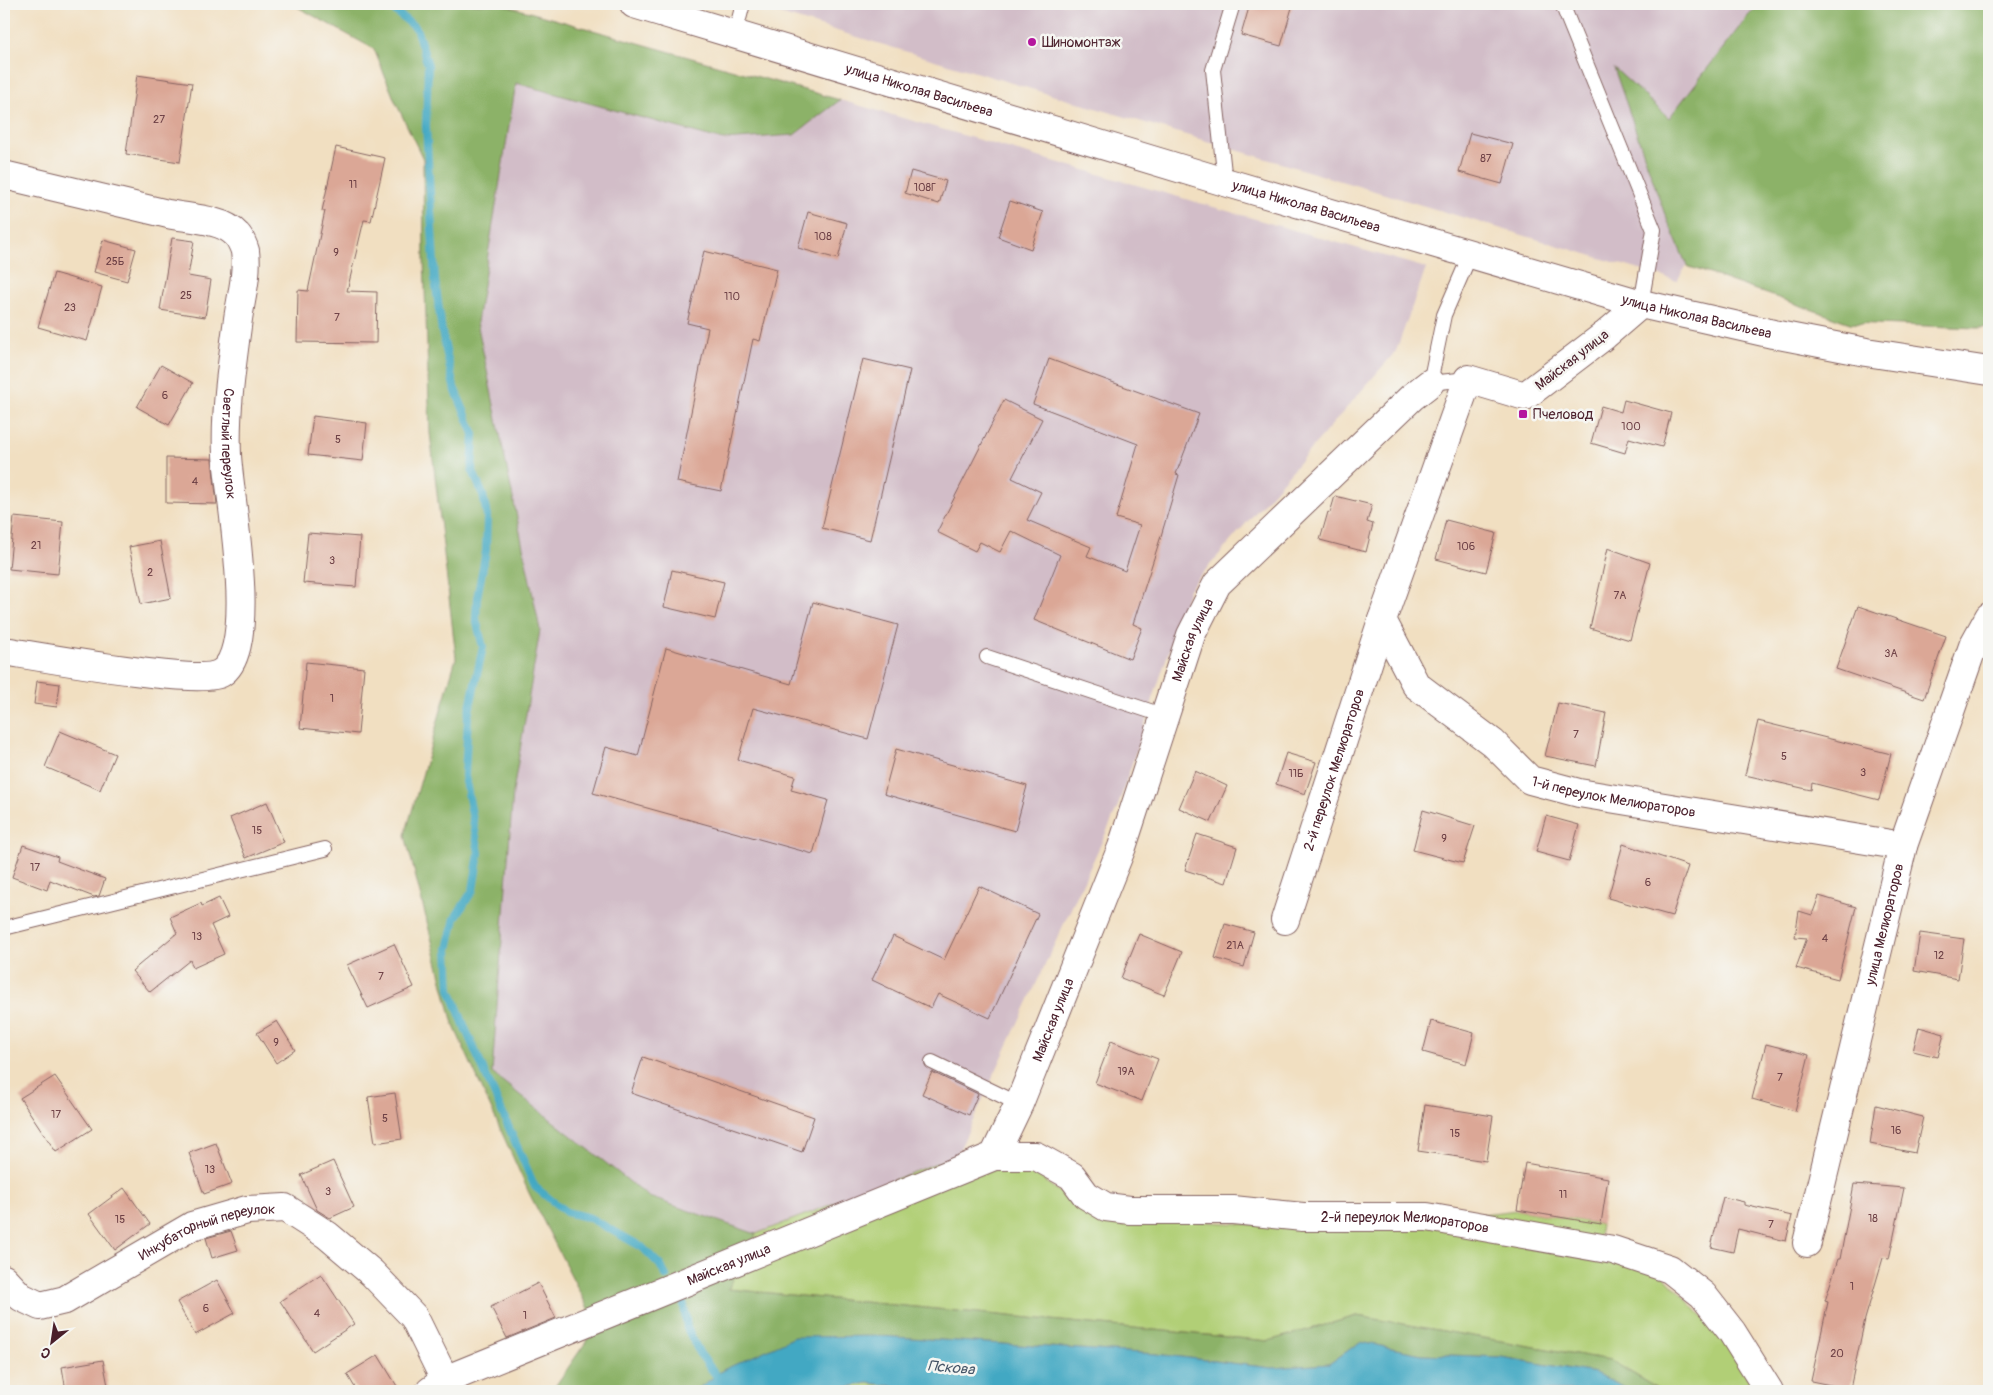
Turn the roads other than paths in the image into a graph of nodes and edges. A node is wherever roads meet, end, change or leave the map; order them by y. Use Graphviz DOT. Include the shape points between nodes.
graph roads {
  1 [pos="634,4"];
  2 [pos="743,4"];
  3 [pos="1233,4"];
  4 [pos="1562,4"];
  5 [pos="735,34"];
  6 [pos="4,175"];
  7 [pos="1225,182"];
  8 [pos="1471,253"];
  9 [pos="1640,304"];
  10 [pos="1989,371"];
  11 [pos="1468,379"];
  12 [pos="1430,383"];
  13 [pos="1989,617"];
  14 [pos="1382,620"];
  15 [pos="4,651"];
  16 [pos="987,657"];
  17 [pos="1165,716"];
  18 [pos="1903,846"];
  19 [pos="325,849"];
  20 [pos="1285,920"];
  21 [pos="4,928"];
  22 [pos="932,1062"];
  23 [pos="1019,1104"];
  24 [pos="994,1156"];
  25 [pos="1807,1243"];
  26 [pos="4,1279"];
  27 [pos="437,1386"];
  28 [pos="1769,1391"];
  1 -- 5 [label="street, улица Николая Васильева"];
  2 -- 5 [label="lane"];
  3 -- 7 [label="lane" via="1213,70"];
  4 -- 9 [label="lane" via="1654,230"];
  5 -- 7 [label="street, улица Николая Васильева"];
  6 -- 15 [label="street, Светлый переулок" via="213,222 228,227 245,249 226,434 228,480 240,568 240,632 228,666 220,674 208,676 154,673"];
  7 -- 8 [label="street, улица Николая Васильева"];
  8 -- 9 [label="street, улица Николая Васильева"];
  8 -- 12 [label="lane" via="1444,314"];
  9 -- 10 [label="street, улица Николая Васильева" via="1810,341"];
  9 -- 11 [label="street, Майская улица" via="1525,396"];
  11 -- 12 [label="lane"];
  11 -- 14 [label="street"];
  12 -- 17 [label="street, Майская улица" via="1217,584 1191,635"];
  13 -- 18 [label="street, улица Мелиораторов" via="1974,646"];
  14 -- 18 [label="street, 1-й переулок Мелиораторов" via="1416,685 1494,743 1530,780 1579,793"];
  14 -- 20 [label="street, 2-й переулок Мелиораторов"];
  16 -- 17 [label="lane"];
  17 -- 23 [label="street, Майская улица" via="1122,848"];
  18 -- 25 [label="street, улица Мелиораторов"];
  19 -- 21 [label="lane"];
  22 -- 23 [label="lane"];
  23 -- 24 [label="street, Майская улица"];
  24 -- 27 [label="street, Майская улица"];
  24 -- 28 [label="street, 2-й переулок Мелиораторов" via="1036,1156 1072,1176 1086,1195 1106,1207 1233,1210 1304,1217 1427,1216 1613,1250 1670,1269 1703,1295 1732,1332"];
  26 -- 27 [label="street, Инкубаторный переулок" via="21,1297 40,1306 65,1300 192,1226 247,1210 285,1208 327,1235 372,1273 414,1317"];
}
